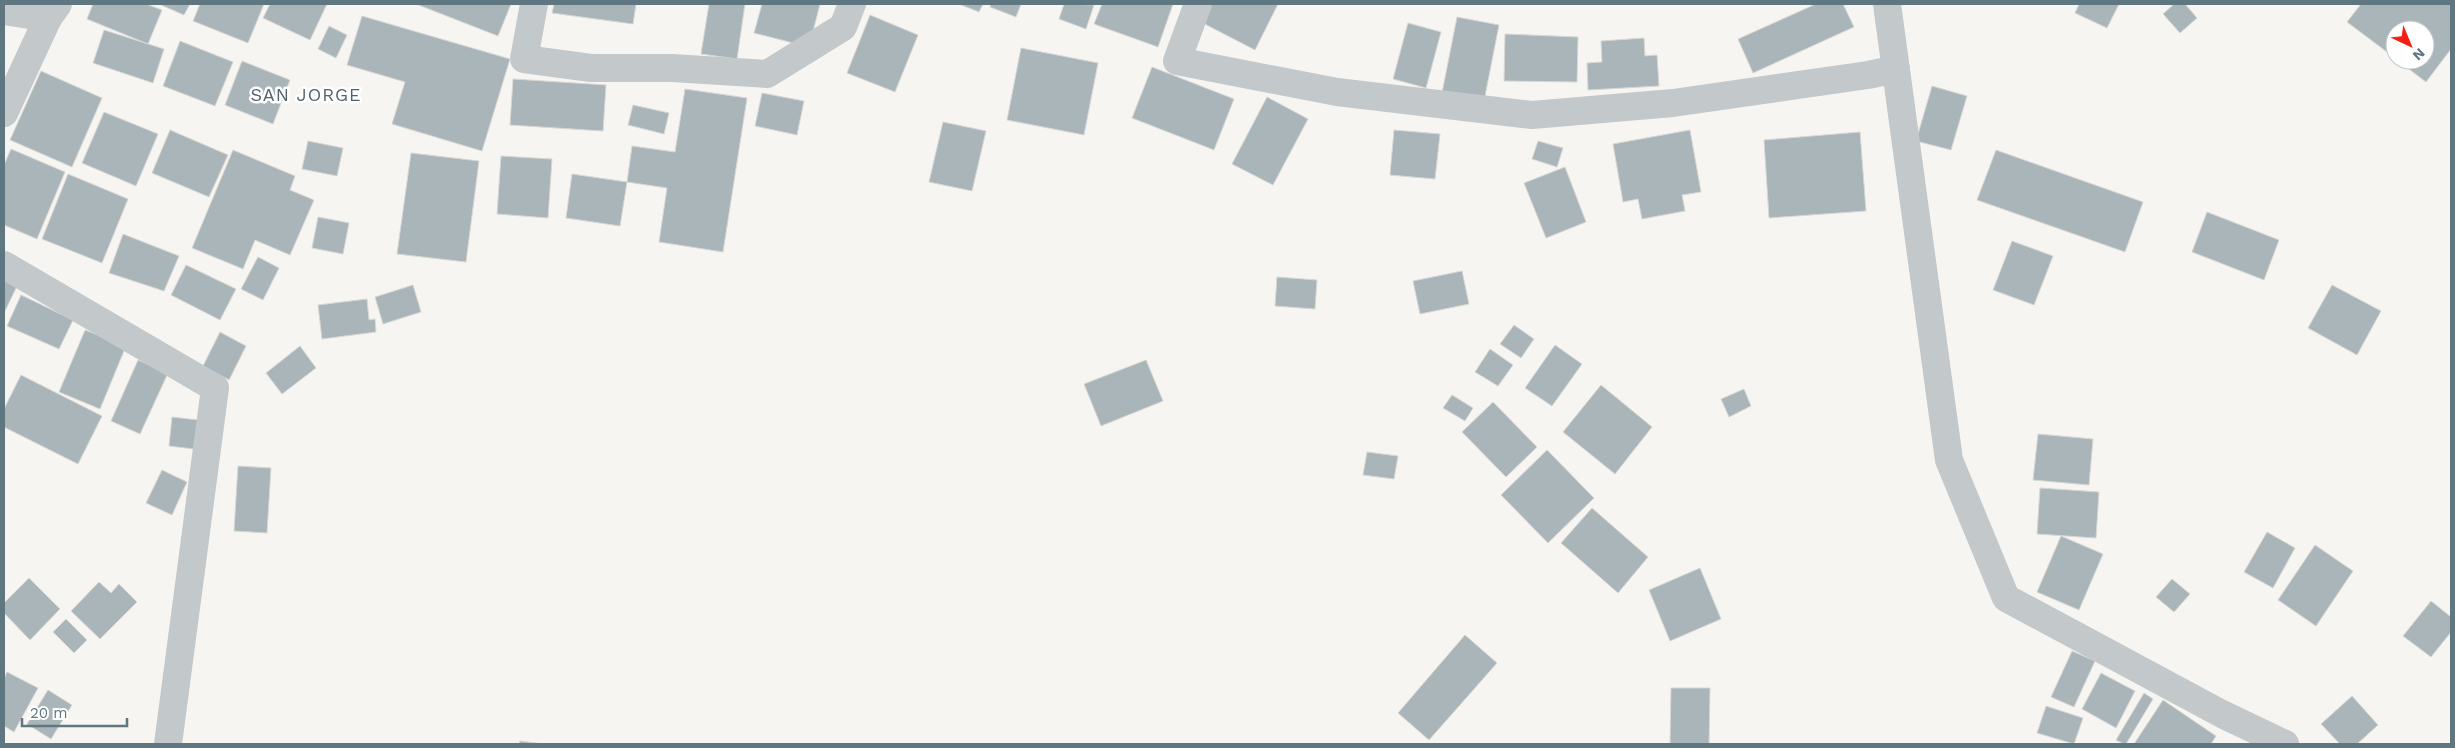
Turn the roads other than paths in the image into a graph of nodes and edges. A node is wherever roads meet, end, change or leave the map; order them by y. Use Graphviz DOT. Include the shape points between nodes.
graph roads {
  1 [pos="534,4"];
  2 [pos="852,4"];
  3 [pos="1198,4"];
  4 [pos="1887,4"];
  5 [pos="4,11"];
  6 [pos="53,11"];
  7 [pos="1896,70"];
  8 [pos="4,113"];
  9 [pos="4,265"];
  10 [pos="168,744"];
  11 [pos="2285,744"];
  1 -- 2 [label="street" via="524,59 591,68 672,68 767,74 843,27"];
  3 -- 7 [label="street" via="1178,61 1337,92 1532,115 1672,103"];
  4 -- 7 [label="street"];
  5 -- 6 [label="street"];
  6 -- 8 [label="street"];
  7 -- 11 [label="street" via="1948,460 2006,598 2205,705"];
  9 -- 10 [label="street" via="215,388"];
}
